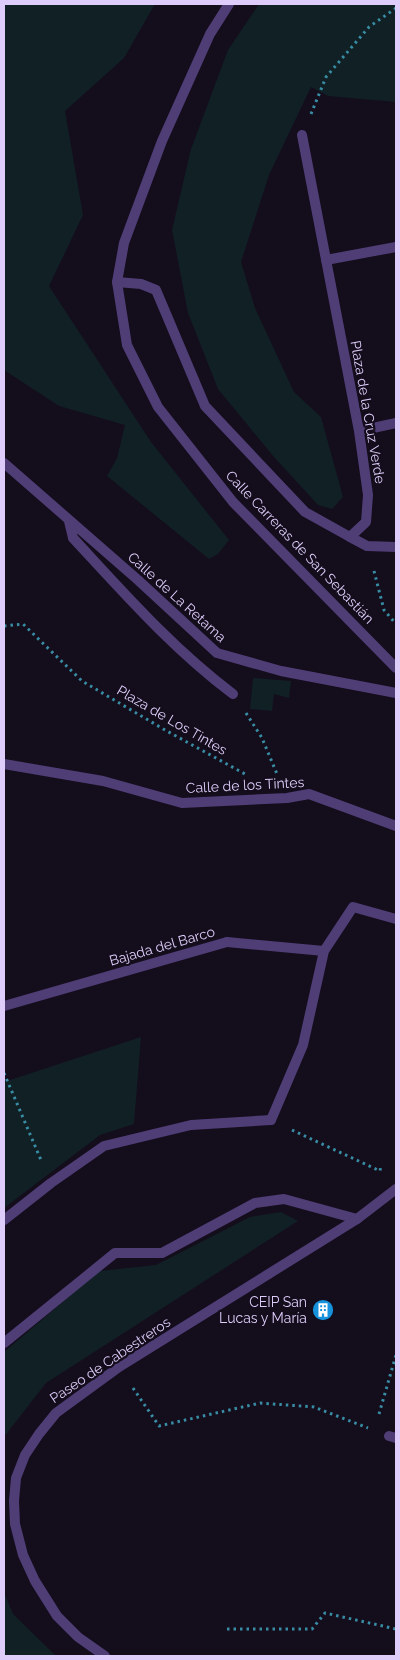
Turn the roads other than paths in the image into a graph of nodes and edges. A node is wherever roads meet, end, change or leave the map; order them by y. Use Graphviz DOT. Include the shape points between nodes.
graph roads {
  1 [pos="229,4"];
  2 [pos="302,135"];
  3 [pos="396,247"];
  4 [pos="326,260"];
  5 [pos="118,282"];
  6 [pos="396,423"];
  7 [pos="359,431"];
  8 [pos="4,463"];
  9 [pos="69,521"];
  10 [pos="350,537"];
  11 [pos="396,547"];
  12 [pos="396,668"];
  13 [pos="396,693"];
  14 [pos="233,694"];
  15 [pos="4,764"];
  16 [pos="396,826"];
  17 [pos="396,919"];
  18 [pos="324,951"];
  19 [pos="4,1006"];
  20 [pos="396,1189"];
  21 [pos="357,1219"];
  22 [pos="4,1220"];
  23 [pos="4,1343"];
  24 [pos="105,1656"];
  1 -- 5 [label="street, Calle Carreras de San Sebastián" via="210,34 162,141 124,243"];
  2 -- 4 [label="street, Plaza de la Cruz Verde"];
  3 -- 4 [label="street"];
  4 -- 7 [label="street, Plaza de la Cruz Verde"];
  5 -- 10 [label="street" via="141,284 156,290 205,406 305,512"];
  5 -- 12 [label="street, Calle Carreras de San Sebastián" via="127,345 158,406 233,502"];
  6 -- 7 [label="street"];
  7 -- 10 [label="street, Plaza de la Cruz Verde" via="368,495 366,522"];
  8 -- 9 [label="street, Calle de La Retama"];
  9 -- 13 [label="street, Calle de La Retama" via="217,653 281,671"];
  9 -- 14 [label="street, Calle de La Retama" via="73,538 151,622 203,671"];
  10 -- 11 [label="street" via="367,546"];
  15 -- 16 [label="street, Calle de los Tintes" via="102,781 182,802 287,798 309,794"];
  17 -- 18 [label="street" via="352,907"];
  18 -- 19 [label="street, Bajada del Barco" via="226,942"];
  18 -- 22 [label="street" via="303,1045 272,1120 191,1125 104,1146"];
  20 -- 21 [label="street, Paseo de Cabestreros"];
  21 -- 23 [label="street" via="284,1199 255,1203 162,1253 116,1253"];
  21 -- 24 [label="street, Paseo de Cabestreros" via="119,1367 56,1413 25,1455 16,1478 14,1501 14,1524 22,1555 56,1616"];
}
